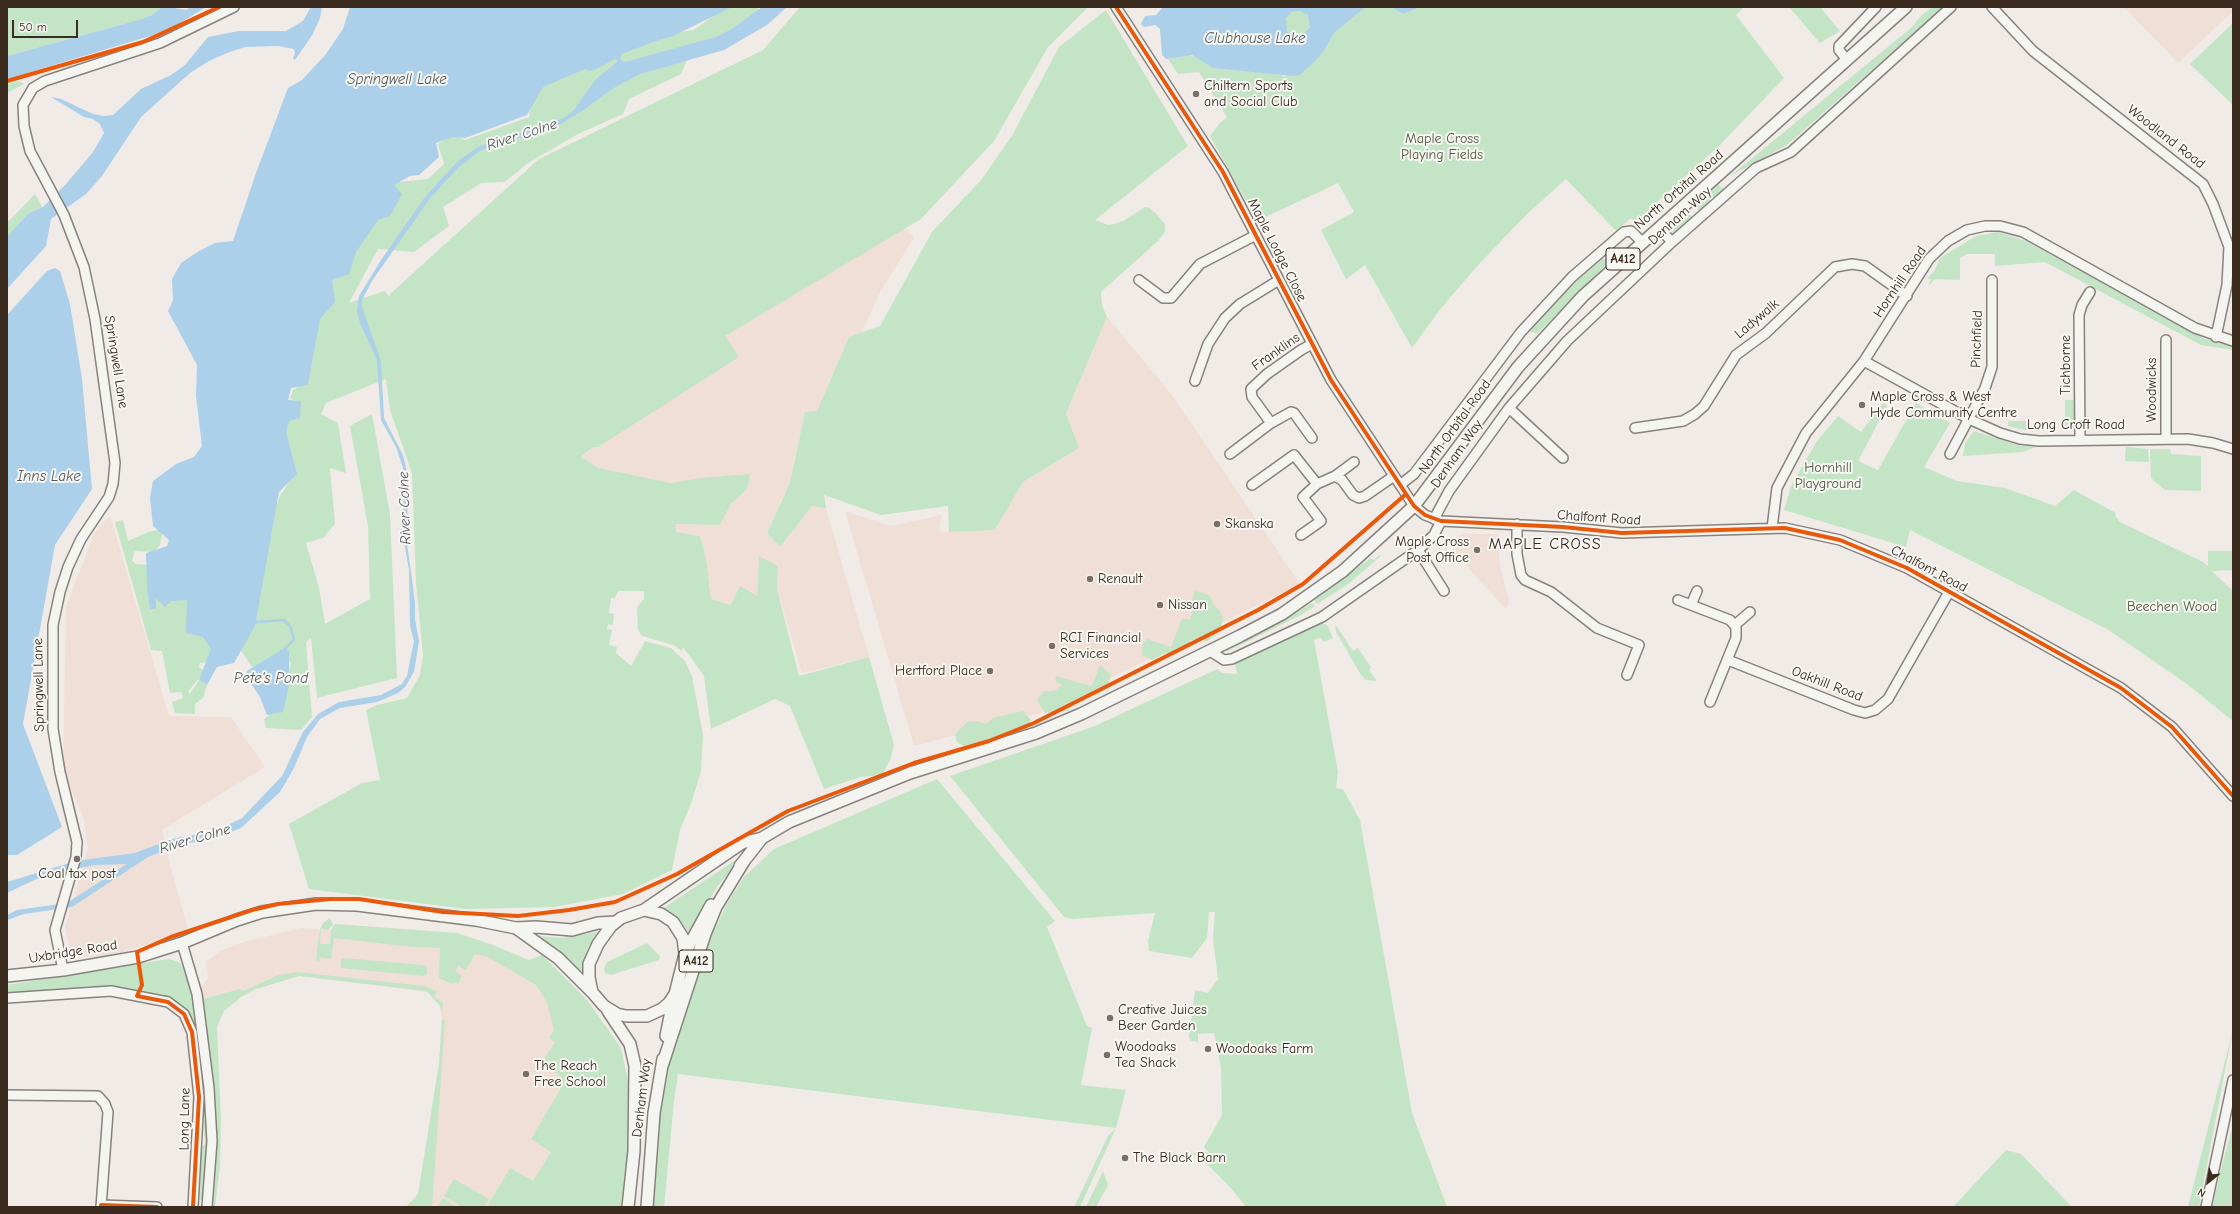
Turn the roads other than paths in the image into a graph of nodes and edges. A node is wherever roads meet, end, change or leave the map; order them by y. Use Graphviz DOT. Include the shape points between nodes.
graph roads {
  1 [pos="234,7"];
  2 [pos="1116,7"];
  3 [pos="1876,7"];
  4 [pos="1906,7"];
  5 [pos="1951,7"];
  6 [pos="1992,7"];
  7 [pos="1847,60"];
  8 [pos="1659,228"];
  9 [pos="1256,236"];
  10 [pos="1642,242"];
  11 [pos="1672,242"];
  12 [pos="1139,280"];
  13 [pos="1279,280"];
  14 [pos="1992,280"];
  15 [pos="2090,292"];
  16 [pos="1906,296"];
  17 [pos="2216,337"];
  18 [pos="2166,340"];
  19 [pos="2233,341"];
  20 [pos="1312,344"];
  21 [pos="1864,361"];
  22 [pos="1195,381"];
  23 [pos="1509,408"];
  24 [pos="1969,419"];
  25 [pos="1271,423"];
  26 [pos="1635,428"];
  27 [pos="1312,438"];
  28 [pos="2166,439"];
  29 [pos="2080,440"];
  30 [pos="2233,449"];
  31 [pos="1230,454"];
  32 [pos="1950,454"];
  33 [pos="1563,458"];
  34 [pos="1354,462"];
  35 [pos="1335,476"];
  36 [pos="1394,476"];
  37 [pos="1317,484"];
  38 [pos="1252,485"];
  39 [pos="1400,485"];
  40 [pos="1414,506"];
  41 [pos="1438,520"];
  42 [pos="1517,524"];
  43 [pos="1772,528"];
  44 [pos="1301,535"];
  45 [pos="1418,550"];
  46 [pos="1444,591"];
  47 [pos="1697,592"];
  48 [pos="1949,592"];
  49 [pos="1678,600"];
  50 [pos="1691,606"];
  51 [pos="1750,612"];
  52 [pos="1735,625"];
  53 [pos="1210,651"];
  54 [pos="1728,660"];
  55 [pos="1627,675"];
  56 [pos="1710,702"];
  57 [pos="2233,796"];
  58 [pos="762,838"];
  59 [pos="744,861"];
  60 [pos="644,910"];
  61 [pos="616,922"];
  62 [pos="516,928"];
  63 [pos="182,943"];
  64 [pos="685,954"];
  65 [pos="63,970"];
  66 [pos="7,976"];
  67 [pos="592,992"];
  68 [pos="675,994"];
  69 [pos="7,998"];
  70 [pos="604,1006"];
  71 [pos="662,1066"];
  72 [pos="2233,1080"];
  73 [pos="7,1095"];
  74 [pos="101,1206"];
  75 [pos="157,1207"];
  76 [pos="194,1207"];
  77 [pos="207,1207"];
  78 [pos="628,1207"];
  79 [pos="647,1207"];
  80 [pos="2206,1207"];
  1 -- 65 [label="street, Springwell Lane" via="160,44 45,80 32,88 24,105 26,140 64,215 84,267 116,463 114,484 109,497 81,539 68,566 53,625 52,729 77,842 76,858 55,935"];
  2 -- 9 [label="street, Maple Lodge Close" via="1201,135"];
  3 -- 7 [label="street" via="1839,46"];
  4 -- 7 [label="main road, North Orbital Road / A412"];
  5 -- 11 [label="street, Denham Way" via="1791,152 1756,168"];
  6 -- 17 [label="street, Woodland Road" via="2033,51 2203,184 2229,247 2227,284"];
  7 -- 8 [label="main road, North Orbital Road / A412"];
  8 -- 10 [label="main road, North Orbital Road / A412"];
  8 -- 11 [label="street"];
  9 -- 12 [label="street" via="1200,264 1171,298 1163,298"];
  9 -- 13 [label="street, Maple Lodge Close"];
  10 -- 39 [label="street, Denham Way" via="1631,231 1624,232 1572,277 1521,332 1414,474"];
  10 -- 40 [label="main road, North Orbital Road / A412" via="1583,296 1523,361"];
  11 -- 23 [label="street, Denham Way" via="1567,341"];
  13 -- 20 [label="street, Maple Lodge Close"];
  13 -- 22 [label="street" via="1240,304 1225,318 1208,344"];
  14 -- 24 [label="street, Pinchfield" via="1992,367 1985,388"];
  15 -- 29 [label="street, Tichborne" via="2082,305 2080,316"];
  16 -- 17 [label="street, Hornhill Road" via="1929,259 1948,241 1967,230 1985,226 2004,226 2029,235 2195,328"];
  16 -- 21 [label="street, Hornhill Road"];
  16 -- 26 [label="street, Ladywalk" via="1865,266 1852,264 1835,267 1766,333 1736,355 1704,406 1695,414 1683,421"];
  17 -- 19 [label="street, Hornhill Road"];
  18 -- 28 [label="street, Woodwicks"];
  20 -- 25 [label="street, Franklins" via="1278,366 1251,389 1252,397"];
  20 -- 36 [label="street, Maple Lodge Close" via="1331,380"];
  21 -- 24 [label="street, Long Croft Road"];
  21 -- 43 [label="street, Hornhill Road" via="1813,423 1797,447 1775,494"];
  23 -- 33 [label="street"];
  23 -- 41 [label="street, Denham Way" via="1449,491"];
  24 -- 29 [label="street, Long Croft Road" via="2020,439"];
  24 -- 32 [label="street, Pinchfield"];
  25 -- 27 [label="street" via="1287,413 1294,414"];
  25 -- 31 [label="street"];
  28 -- 29 [label="street, Long Croft Road"];
  28 -- 30 [label="street, Long Croft Road" via="2202,440"];
  34 -- 35 [label="street"];
  35 -- 36 [label="street" via="1359,498"];
  35 -- 37 [label="street"];
  36 -- 39 [label="street, Maple Lodge Close"];
  37 -- 38 [label="street" via="1294,455"];
  37 -- 44 [label="street" via="1303,497 1321,521"];
  39 -- 40 [label="street, Maple Lodge Close"];
  40 -- 41 [label="street, Chalfont Road" via="1425,515"];
  40 -- 53 [label="main road, A412" via="1343,571 1315,591 1275,617"];
  41 -- 42 [label="street, Chalfont Road"];
  41 -- 45 [label="street, Denham Way" via="1434,535"];
  42 -- 43 [label="street, Chalfont Road" via="1637,533"];
  42 -- 55 [label="street" via="1517,554 1525,580 1551,592 1597,628 1639,645"];
  43 -- 48 [label="street, Chalfont Road" via="1796,530 1840,540 1895,562"];
  45 -- 46 [label="street"];
  45 -- 53 [label="street, Denham Way" via="1322,617 1288,634 1232,659 1224,660"];
  47 -- 50 [label="street"];
  48 -- 54 [label="street, Oakhill Road" via="1888,699 1875,710 1866,713"];
  48 -- 57 [label="street, Chalfont Road" via="2108,681 2151,710 2172,727"];
  49 -- 50 [label="street"];
  50 -- 52 [label="street" via="1730,620"];
  51 -- 52 [label="street"];
  52 -- 54 [label="street" via="1736,638"];
  53 -- 58 [label="main road, A412" via="1036,733 910,773 789,822"];
  54 -- 56 [label="street"];
  58 -- 59 [label="main road, A412"];
  58 -- 60 [label="main road, A412" via="742,843"];
  59 -- 64 [label="main road, A412" via="718,893"];
  59 -- 71 [label="main road, A412" via="716,907 705,934"];
  60 -- 61 [label="main road"];
  60 -- 64 [label="main road" via="661,914 673,922 684,938"];
  61 -- 62 [label="main road, Uxbridge Road" via="598,923 572,930"];
  61 -- 67 [label="main road" via="598,944 591,958 589,977"];
  62 -- 63 [label="main road, Uxbridge Road" via="476,920 357,905 316,904 262,912"];
  62 -- 67 [label="main road, Uxbridge Road" via="558,958"];
  63 -- 65 [label="main road, Uxbridge Road" via="138,957"];
  63 -- 77 [label="street, Long Lane" via="198,994 209,1088 212,1141"];
  64 -- 68 [label="main road"];
  65 -- 66 [label="main road, Uxbridge Road"];
  67 -- 70 [label="main road"];
  68 -- 70 [label="main road" via="662,1009 647,1016 617,1014"];
  68 -- 71 [label="main road, Denham Way / A412"];
  69 -- 76 [label="street, Long Lane" via="111,991 168,1002 184,1014 192,1032 198,1097"];
  70 -- 78 [label="main road, Denham Way" via="624,1033 634,1060 634,1151"];
  71 -- 79 [label="main road, Denham Way / A412" via="654,1113"];
  72 -- 80 [label="street"];
  73 -- 74 [label="street" via="98,1096 106,1104 108,1112"];
  74 -- 75 [label="street"];
}
